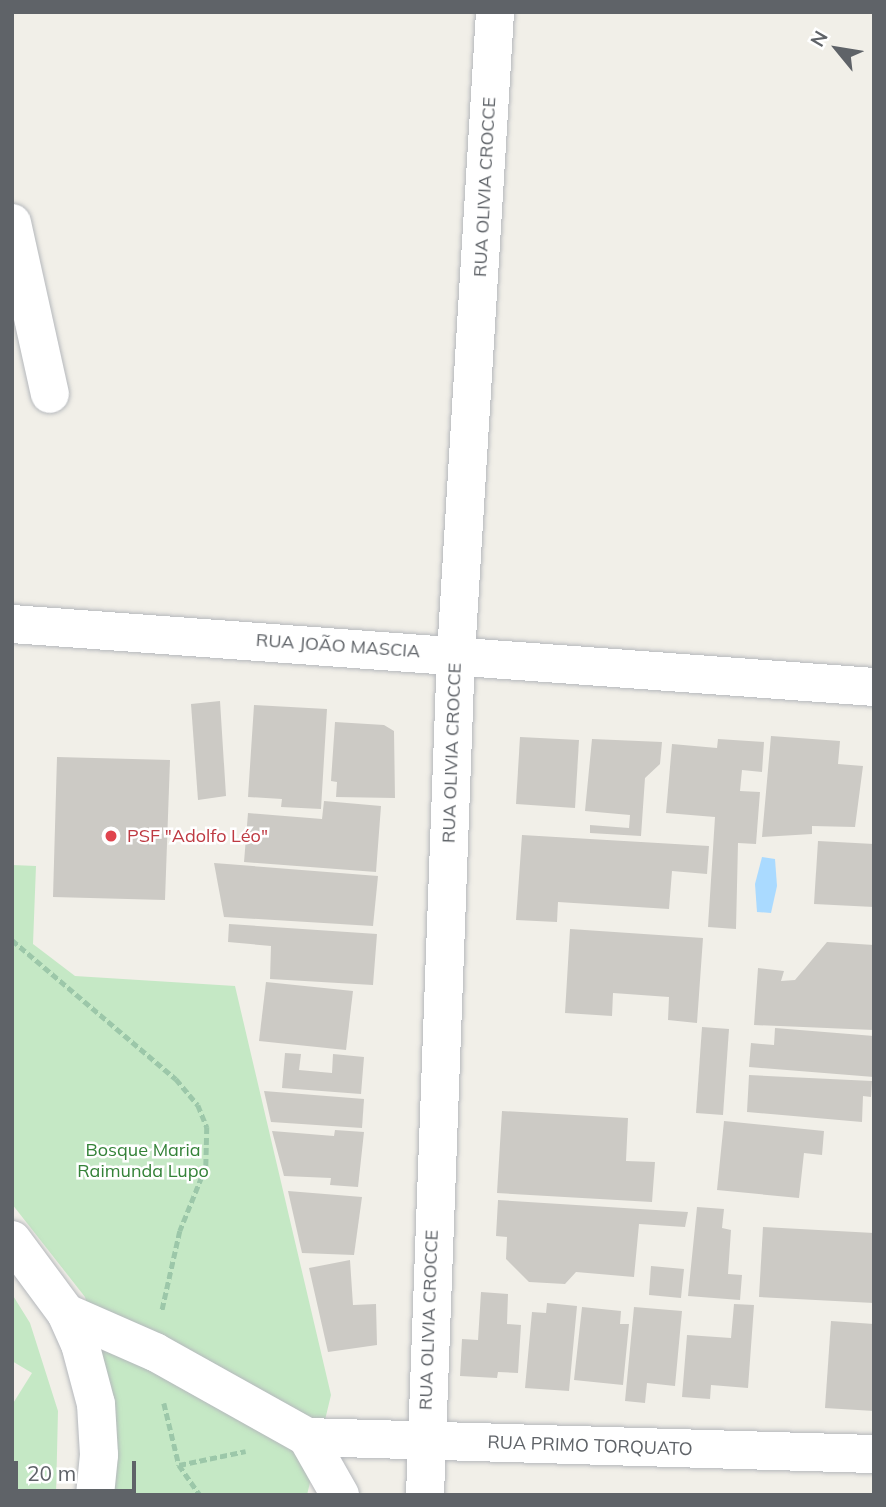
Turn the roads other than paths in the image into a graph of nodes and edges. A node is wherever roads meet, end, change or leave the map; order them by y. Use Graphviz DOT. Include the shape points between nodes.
graph roads {
  1 [pos="495,12"];
  2 [pos="12,223"];
  3 [pos="50,394"];
  4 [pos="12,624"];
  5 [pos="456,654"];
  6 [pos="874,687"];
  7 [pos="12,1240"];
  8 [pos="66,1313"];
  9 [pos="307,1437"];
  10 [pos="425,1441"];
  11 [pos="874,1454"];
  12 [pos="95,1495"];
  13 [pos="340,1495"];
  14 [pos="425,1495"];
  1 -- 5 [label="street, RUA OLIVIA CROCCE"];
  2 -- 3 [label="street"];
  4 -- 5 [label="street, RUA JOÃO MASCIA"];
  5 -- 6 [label="street, RUA JOÃO MASCIA"];
  5 -- 10 [label="street, RUA OLIVIA CROCCE"];
  7 -- 8 [label="street"];
  8 -- 9 [label="street" via="155,1352"];
  8 -- 12 [label="street" via="80,1344 96,1404 99,1455"];
  9 -- 10 [label="street, RUA PRIMO TORQUATO"];
  9 -- 13 [label="street"];
  10 -- 11 [label="street, RUA PRIMO TORQUATO"];
  10 -- 14 [label="street, RUA OLIVIA CROCCE"];
}
